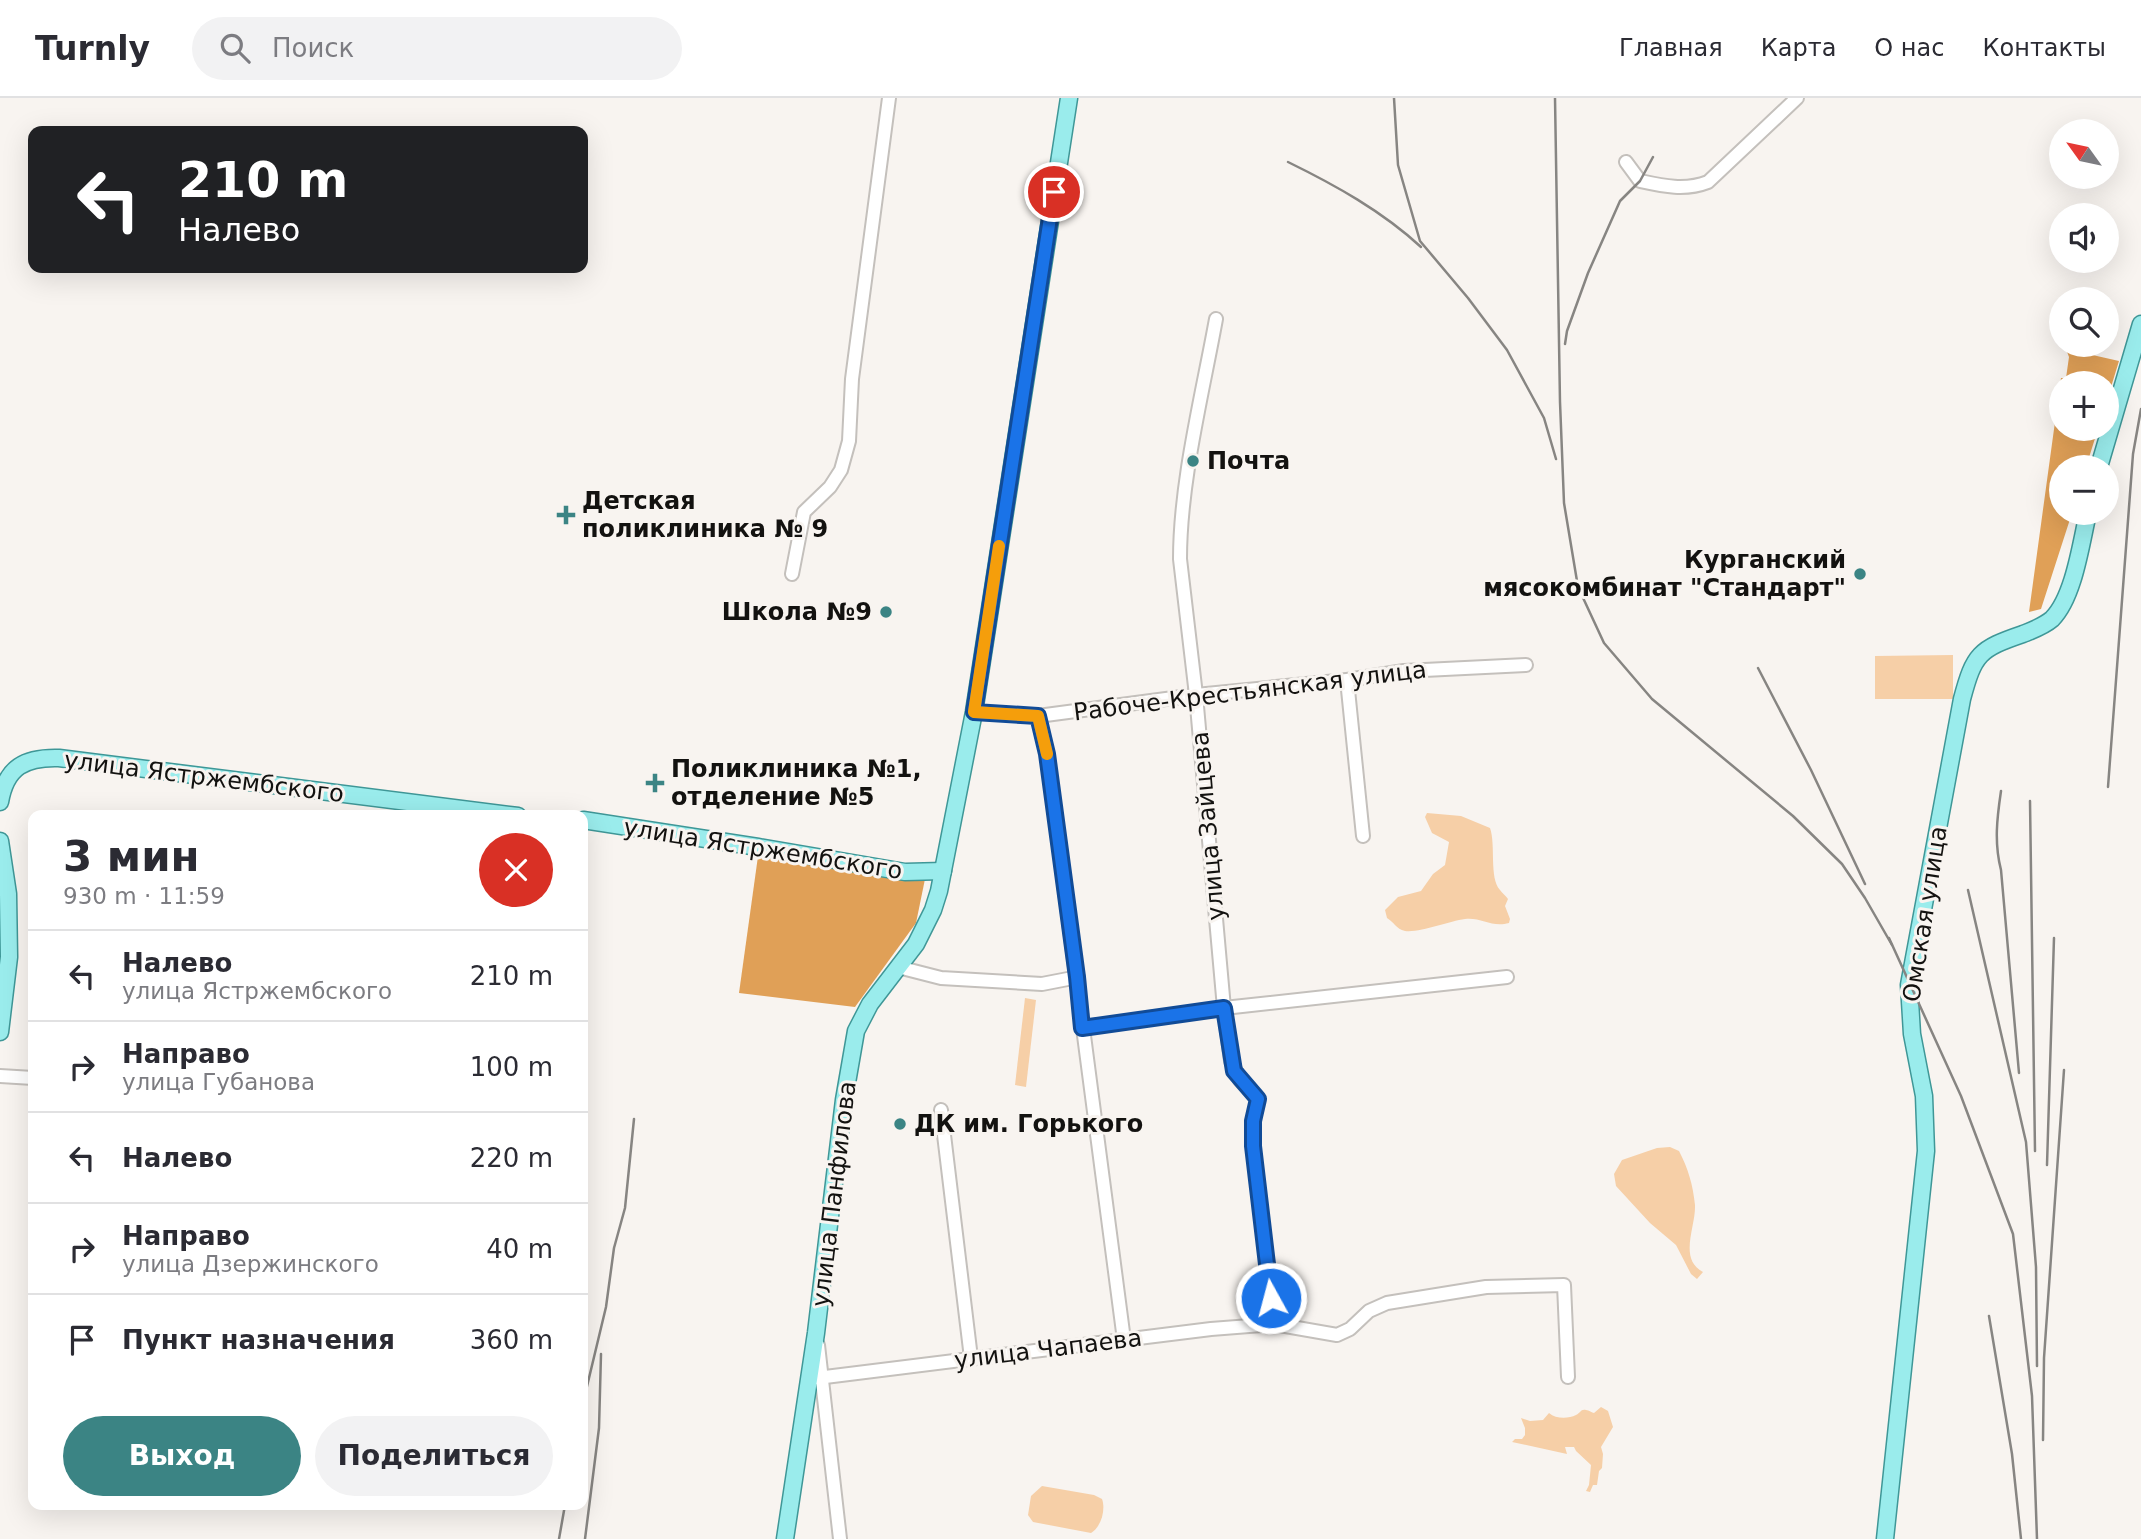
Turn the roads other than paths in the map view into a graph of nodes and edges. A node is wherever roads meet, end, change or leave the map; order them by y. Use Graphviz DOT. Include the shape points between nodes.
graph roads {
  1 [pos="888,98"];
  2 [pos="1069,98"];
  3 [pos="1797,98"];
  4 [pos="1626,162"];
  5 [pos="1216,320"];
  6 [pos="2141,324"];
  7 [pos="2103,455"];
  8 [pos="2085,525"];
  9 [pos="792,574"];
  10 [pos="1526,665"];
  11 [pos="1347,680"];
  12 [pos="1196,695"];
  13 [pos="974,712"];
  14 [pos="1038,716"];
  15 [pos="0,802"];
  16 [pos="471,810"];
  17 [pos="588,822"];
  18 [pos="1363,836"];
  19 [pos="0,841"];
  20 [pos="943,871"];
  21 [pos="898,967"];
  22 [pos="1077,977"];
  23 [pos="1507,977"];
  24 [pos="1224,1008"];
  25 [pos="1082,1028"];
  26 [pos="0,1032"];
  27 [pos="0,1076"];
  28 [pos="28,1079"];
  29 [pos="941,1110"];
  30 [pos="1274,1324"];
  31 [pos="1124,1340"];
  32 [pos="971,1358"];
  33 [pos="1568,1377"];
  34 [pos="816,1378"];
  35 [pos="785,1539"];
  36 [pos="840,1539"];
  37 [pos="1885,1539"];
  1 -- 9 [label="street" via="852,379 849,441 841,470 804,512"];
  2 -- 13 [label="main road, улица Панфилова"];
  3 -- 4 [label="street" via="1708,182 1694,188 1640,181"];
  5 -- 12 [label="street, улица Зайцева" via="1180,537"];
  6 -- 7 [label="main road"];
  8 -- 37 [label="main road, Омская улица" via="2060,609 2050,621 1992,645 1978,657 1962,699 1909,985 1912,1034 1924,1096 1926,1151"];
  10 -- 11 [label="street, Рабоче-Крестьянская улица" via="1404,671"];
  11 -- 12 [label="street, Рабоче-Крестьянская улица"];
  11 -- 18 [label="street"];
  12 -- 14 [label="street, Рабоче-Крестьянская улица"];
  12 -- 24 [label="street, улица Зайцева"];
  13 -- 14 [label="street, Рабоче-Крестьянская улица"];
  13 -- 20 [label="main road, улица Панфилова"];
  14 -- 22 [label="street"];
  15 -- 16 [label="main road, улица Ястржембского" via="2,790 18,767 29,760 59,758"];
  17 -- 20 [label="main road, улица Ястржембского" via="905,872"];
  19 -- 26 [label="main road" via="8,894 9,957"];
  20 -- 21 [label="main road, улица Панфилова" via="925,928"];
  21 -- 22 [label="street" via="941,978 1017,983"];
  21 -- 34 [label="main road, улица Панфилова" via="856,1031 816,1333"];
  22 -- 25 [label="street"];
  23 -- 24 [label="street"];
  24 -- 25 [label="street"];
  24 -- 30 [label="street, улица Зайцева" via="1234,1071 1258,1099 1253,1146"];
  25 -- 31 [label="street"];
  27 -- 28 [label="street"];
  29 -- 32 [label="street"];
  30 -- 31 [label="street, улица Чапаева"];
  30 -- 33 [label="street, улица Чапаева" via="1338,1335 1387,1303 1486,1287 1564,1285"];
  31 -- 32 [label="street, улица Чапаева"];
  32 -- 34 [label="street, улица Чапаева"];
  34 -- 35 [label="main road, улица Панфилова"];
  34 -- 36 [label="street"];
}
